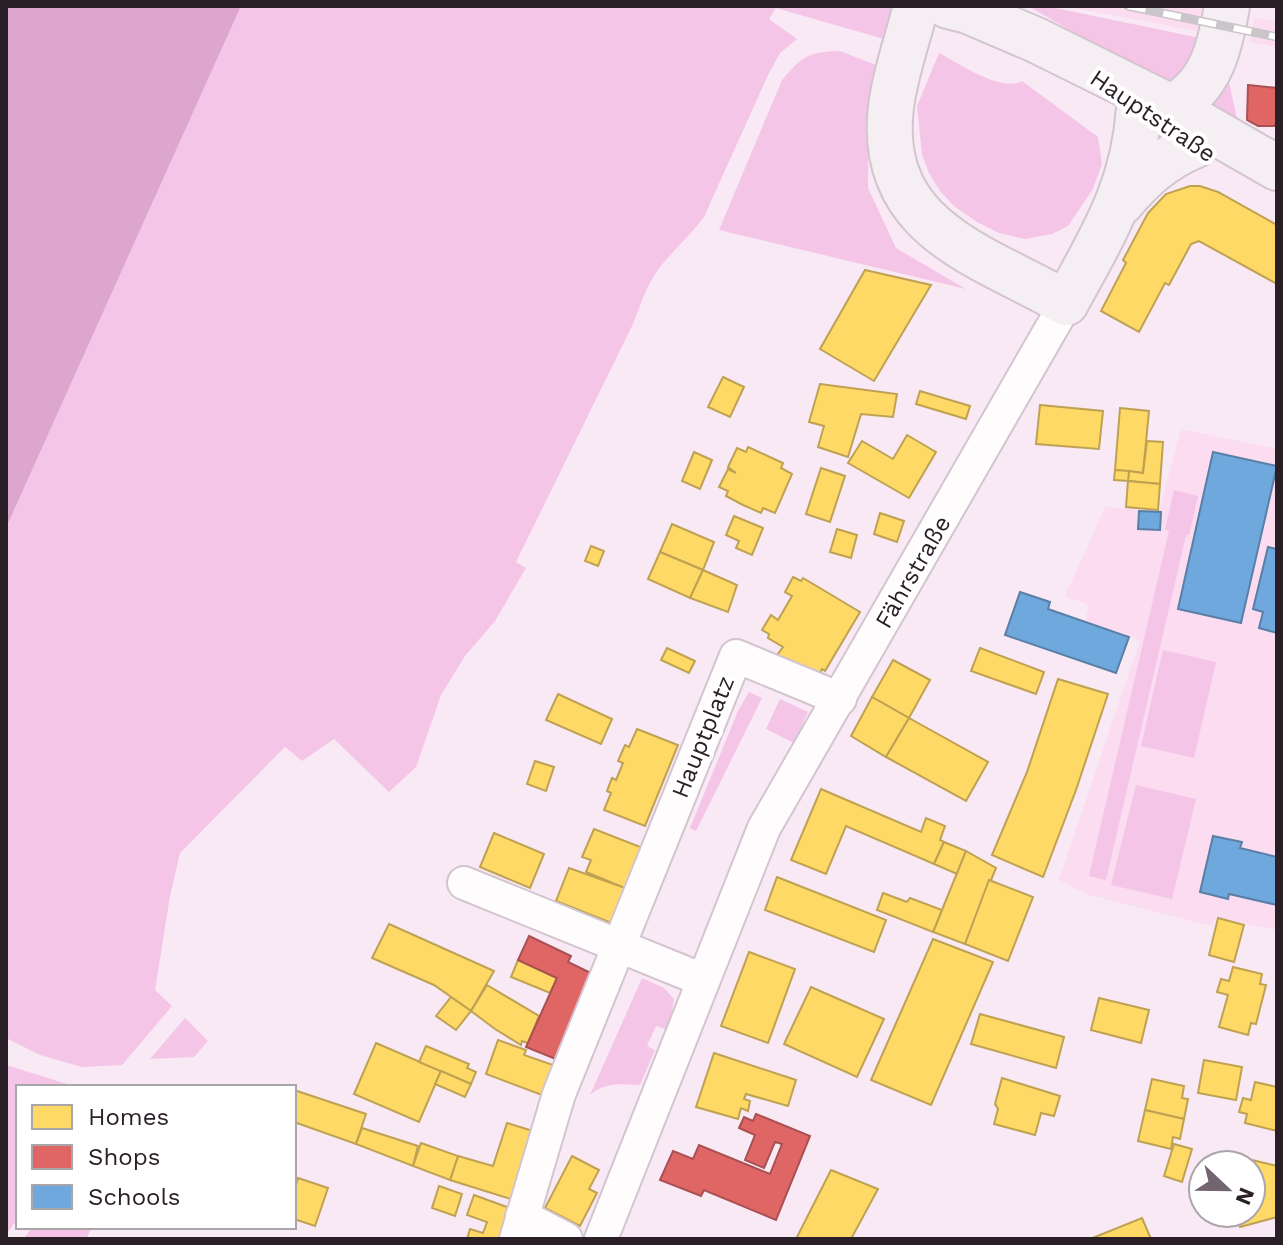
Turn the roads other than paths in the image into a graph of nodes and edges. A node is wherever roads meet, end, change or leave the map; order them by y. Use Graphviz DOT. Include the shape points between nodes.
graph roads {
  1 [pos="916,6"];
  2 [pos="1227,6"];
  3 [pos="958,9"];
  4 [pos="1155,107"];
  5 [pos="1196,145"];
  6 [pos="1277,168"];
  7 [pos="1277,187"];
  8 [pos="1117,208"];
  9 [pos="1066,303"];
  10 [pos="840,699"];
  11 [pos="464,883"];
  12 [pos="620,947"];
  13 [pos="703,980"];
  14 [pos="519,1228"];
  15 [pos="566,1239"];
  16 [pos="601,1239"];
  1 -- 9 [label="street" via="891,106 891,151 902,186 921,217 946,238"];
  2 -- 4 [label="street" via="1221,43 1193,94"];
  3 -- 4 [label="street, Hauptstraße" via="1013,29"];
  4 -- 5 [label="street, Hauptstraße"];
  4 -- 6 [label="street, Hauptstraße"];
  4 -- 8 [label="street" via="1136,143"];
  5 -- 7 [label="street, Hauptstraße"];
  5 -- 8 [label="street" via="1160,164"];
  8 -- 9 [label="street"];
  9 -- 10 [label="street, Fährstraße"];
  10 -- 12 [label="street, Hauptplatz" via="736,656"];
  10 -- 13 [label="street" via="764,828"];
  11 -- 12 [label="street"];
  12 -- 13 [label="street"];
  12 -- 14 [label="street, Hauptplatz" via="559,1094"];
  13 -- 16 [label="street"];
  14 -- 15 [label="street, Hauptplatz"];
}
